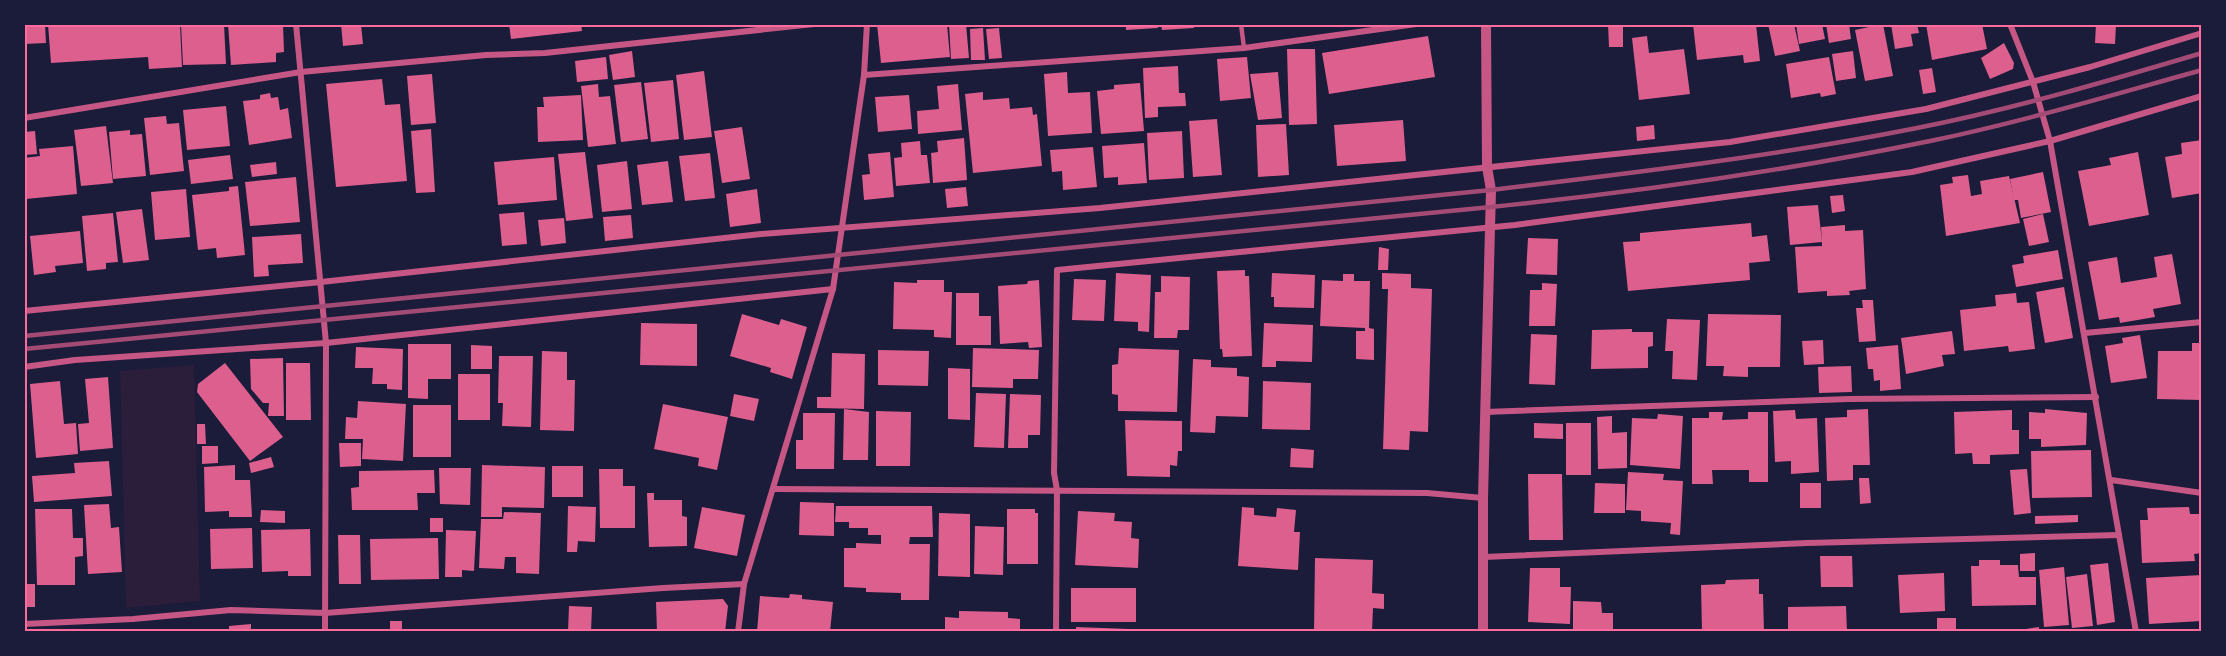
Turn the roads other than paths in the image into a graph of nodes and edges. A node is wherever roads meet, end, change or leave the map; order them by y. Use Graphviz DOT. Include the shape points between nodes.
graph roads {
  1 [pos="296,24"];
  2 [pos="814,24"];
  3 [pos="867,24"];
  4 [pos="1241,24"];
  5 [pos="1416,24"];
  6 [pos="1486,24"];
  7 [pos="2010,24"];
  8 [pos="2202,33"];
  9 [pos="1244,48"];
  10 [pos="301,72"];
  11 [pos="864,75"];
  12 [pos="2033,82"];
  13 [pos="2202,96"];
  14 [pos="24,118"];
  15 [pos="2050,141"];
  16 [pos="1487,167"];
  17 [pos="841,227"];
  18 [pos="1490,227"];
  19 [pos="321,282"];
  20 [pos="833,289"];
  21 [pos="24,310"];
  22 [pos="2202,322"];
  23 [pos="2085,333"];
  24 [pos="326,343"];
  25 [pos="24,367"];
  26 [pos="2096,396"];
  27 [pos="1485,412"];
  28 [pos="2111,480"];
  29 [pos="774,489"];
  30 [pos="1057,490"];
  31 [pos="2202,493"];
  32 [pos="1483,498"];
  33 [pos="2119,535"];
  34 [pos="1484,557"];
  35 [pos="744,584"];
  36 [pos="325,614"];
  37 [pos="24,624"];
  38 [pos="325,632"];
  39 [pos="738,632"];
  40 [pos="1056,632"];
  41 [pos="1484,632"];
  42 [pos="2136,632"];
  1 -- 10 [label="street"];
  2 -- 10 [label="street" via="545,53"];
  3 -- 11 [label="street"];
  4 -- 9 [label="lane"];
  5 -- 9 [label="street"];
  6 -- 16 [label="street"];
  7 -- 12 [label="street"];
  8 -- 12 [label="street"];
  9 -- 11 [label="street"];
  10 -- 14 [label="street"];
  10 -- 19 [label="street"];
  11 -- 17 [label="street"];
  12 -- 15 [label="street"];
  12 -- 16 [label="street" via="1926,109 1730,142"];
  13 -- 15 [label="street"];
  15 -- 18 [label="street" via="1912,172"];
  15 -- 23 [label="street"];
  16 -- 17 [label="street" via="1100,208"];
  16 -- 18 [label="street"];
  17 -- 19 [label="street"];
  17 -- 20 [label="street"];
  18 -- 27 [label="street"];
  18 -- 30 [label="street" via="1057,270"];
  19 -- 21 [label="street"];
  19 -- 24 [label="street"];
  20 -- 24 [label="street"];
  20 -- 29 [label="street"];
  22 -- 23 [label="street"];
  23 -- 26 [label="street"];
  24 -- 25 [label="street"];
  24 -- 36 [label="street"];
  26 -- 27 [label="street" via="1849,399"];
  26 -- 28 [label="street"];
  27 -- 32 [label="street"];
  28 -- 31 [label="street"];
  28 -- 33 [label="street"];
  29 -- 30 [label="street"];
  29 -- 35 [label="street"];
  30 -- 32 [label="street" via="1427,493"];
  30 -- 40 [label="street"];
  32 -- 34 [label="street"];
  33 -- 34 [label="street"];
  33 -- 42 [label="street"];
  34 -- 41 [label="street"];
  35 -- 36 [label="street"];
  35 -- 39 [label="street"];
  36 -- 37 [label="street" via="231,610"];
  36 -- 38 [label="street"];
}
